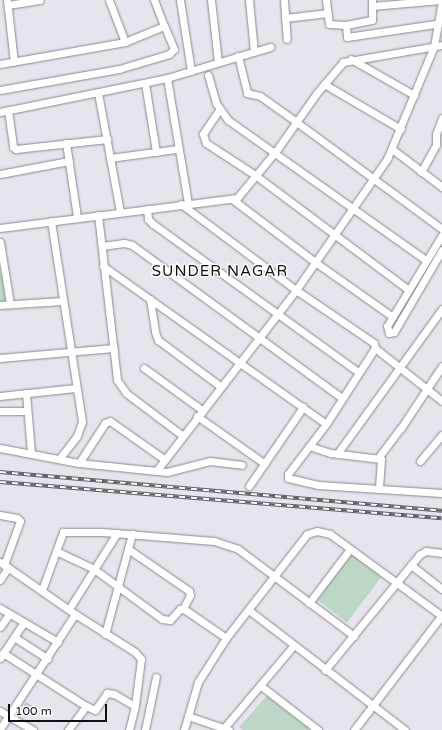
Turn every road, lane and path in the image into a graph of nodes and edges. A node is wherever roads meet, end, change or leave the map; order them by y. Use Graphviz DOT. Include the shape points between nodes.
graph roads {
  1 [pos="40,0"];
  2 [pos="109,0"];
  3 [pos="154,0"];
  4 [pos="180,0"];
  5 [pos="211,0"];
  6 [pos="249,0"];
  7 [pos="284,0"];
  8 [pos="326,0"];
  9 [pos="441,1"];
  10 [pos="8,2"];
  11 [pos="372,3"];
  12 [pos="328,13"];
  13 [pos="285,18"];
  14 [pos="440,23"];
  15 [pos="346,25"];
  16 [pos="164,26"];
  17 [pos="287,39"];
  18 [pos="125,42"];
  19 [pos="438,45"];
  20 [pos="270,47"];
  21 [pos="254,52"];
  22 [pos="238,56"];
  23 [pos="351,59"];
  24 [pos="14,62"];
  25 [pos="218,62"];
  26 [pos="0,64"];
  27 [pos="191,71"];
  28 [pos="208,75"];
  29 [pos="167,78"];
  30 [pos="145,83"];
  31 [pos="324,84"];
  32 [pos="0,90"];
  33 [pos="98,93"];
  34 [pos="414,95"];
  35 [pos="8,110"];
  36 [pos="219,110"];
  37 [pos="0,112"];
  38 [pos="442,118"];
  39 [pos="295,121"];
  40 [pos="401,129"];
  41 [pos="106,139"];
  42 [pos="66,143"];
  43 [pos="177,149"];
  44 [pos="392,149"];
  45 [pos="156,152"];
  46 [pos="276,152"];
  47 [pos="110,158"];
  48 [pos="69,161"];
  49 [pos="421,172"];
  50 [pos="0,174"];
  51 [pos="255,175"];
  52 [pos="373,180"];
  53 [pos="442,187"];
  54 [pos="232,199"];
  55 [pos="184,203"];
  56 [pos="353,207"];
  57 [pos="147,209"];
  58 [pos="120,212"];
  59 [pos="98,215"];
  60 [pos="77,218"];
  61 [pos="51,221"];
  62 [pos="0,228"];
  63 [pos="442,229"];
  64 [pos="442,235"];
  65 [pos="335,236"];
  66 [pos="0,242"];
  67 [pos="102,246"];
  68 [pos="442,250"];
  69 [pos="426,260"];
  70 [pos="315,262"];
  71 [pos="103,266"];
  72 [pos="3,272"];
  73 [pos="296,290"];
  74 [pos="409,290"];
  75 [pos="150,299"];
  76 [pos="62,301"];
  77 [pos="10,304"];
  78 [pos="0,305"];
  79 [pos="442,309"];
  80 [pos="278,313"];
  81 [pos="393,317"];
  82 [pos="260,338"];
  83 [pos="114,348"];
  84 [pos="375,348"];
  85 [pos="70,351"];
  86 [pos="0,358"];
  87 [pos="241,363"];
  88 [pos="442,366"];
  89 [pos="398,367"];
  90 [pos="144,368"];
  91 [pos="358,372"];
  92 [pos="220,386"];
  93 [pos="76,388"];
  94 [pos="426,390"];
  95 [pos="26,393"];
  96 [pos="0,396"];
  97 [pos="342,398"];
  98 [pos="442,401"];
  99 [pos="303,407"];
  100 [pos="0,411"];
  101 [pos="27,411"];
  102 [pos="199,413"];
  103 [pos="326,424"];
  104 [pos="442,435"];
  105 [pos="183,436"];
  106 [pos="309,446"];
  107 [pos="0,448"];
  108 [pos="31,453"];
  109 [pos="337,454"];
  110 [pos="378,458"];
  111 [pos="59,459"];
  112 [pos="165,460"];
  113 [pos="420,461"];
  114 [pos="79,462"];
  115 [pos="242,464"];
  116 [pos="264,464"];
  117 [pos="157,470"];
  118 [pos="249,486"];
  119 [pos="379,488"];
  120 [pos="442,493"];
  121 [pos="0,515"];
  122 [pos="117,533"];
  123 [pos="132,534"];
  124 [pos="128,549"];
  125 [pos="350,549"];
  126 [pos="56,551"];
  127 [pos="442,553"];
  128 [pos="4,565"];
  129 [pos="411,565"];
  130 [pos="94,570"];
  131 [pos="275,575"];
  132 [pos="0,580"];
  133 [pos="397,583"];
  134 [pos="118,585"];
  135 [pos="442,589"];
  136 [pos="42,590"];
  137 [pos="309,603"];
  138 [pos="0,608"];
  139 [pos="183,608"];
  140 [pos="69,609"];
  141 [pos="250,611"];
  142 [pos="9,614"];
  143 [pos="75,614"];
  144 [pos="442,616"];
  145 [pos="24,622"];
  146 [pos="0,627"];
  147 [pos="105,634"];
  148 [pos="354,636"];
  149 [pos="14,637"];
  150 [pos="226,638"];
  151 [pos="58,642"];
  152 [pos="293,646"];
  153 [pos="2,655"];
  154 [pos="48,659"];
  155 [pos="325,670"];
  156 [pos="38,673"];
  157 [pos="156,676"];
  158 [pos="261,686"];
  159 [pos="372,705"];
  160 [pos="86,706"];
  161 [pos="135,706"];
  162 [pos="0,711"];
  163 [pos="8,716"];
  164 [pos="188,716"];
  165 [pos="0,729"];
  166 [pos="226,729"];
  167 [pos="33,730"];
  168 [pos="68,730"];
  169 [pos="128,730"];
  170 [pos="145,730"];
  171 [pos="184,730"];
  172 [pos="318,730"];
  173 [pos="354,730"];
  174 [pos="405,730"];
  1 -- 10 [label="street"];
  2 -- 18 [label="street"];
  3 -- 16 [label="street"];
  4 -- 27 [label="street"];
  5 -- 25 [label="street"];
  6 -- 21 [label="street"];
  7 -- 13 [label="street"];
  8 -- 12 [label="street"];
  9 -- 11 [label="street"];
  9 -- 14 [label="street"];
  10 -- 24 [label="street"];
  11 -- 15 [label="street" via="372,20"];
  12 -- 13 [label="street"];
  12 -- 15 [label="street" via="330,26"];
  13 -- 17 [label="street"];
  14 -- 15 [label="street" via="348,36"];
  14 -- 19 [label="street"];
  16 -- 18 [label="street"];
  16 -- 32 [label="street" via="174,49 169,54 119,69"];
  18 -- 24 [label="street"];
  19 -- 23 [label="street"];
  19 -- 34 [label="street"];
  20 -- 21 [label="street"];
  21 -- 22 [label="street"];
  22 -- 25 [label="street"];
  22 -- 39 [label="street" via="247,93 260,96"];
  23 -- 31 [label="street" via="338,66"];
  23 -- 34 [label="street"];
  24 -- 26 [label="street"];
  25 -- 27 [label="street"];
  27 -- 29 [label="street"];
  28 -- 36 [label="street"];
  29 -- 30 [label="street"];
  29 -- 43 [label="street"];
  30 -- 33 [label="street"];
  30 -- 45 [label="street"];
  31 -- 39 [label="street"];
  31 -- 40 [label="street"];
  33 -- 35 [label="street"];
  33 -- 41 [label="street"];
  34 -- 40 [label="street"];
  35 -- 37 [label="street"];
  35 -- 42 [label="street" via="13,147 16,149"];
  36 -- 46 [label="street" via="228,120"];
  36 -- 51 [label="street" via="202,134 203,140"];
  38 -- 49 [label="street" via="436,134 436,145"];
  39 -- 46 [label="street"];
  39 -- 52 [label="street"];
  40 -- 44 [label="street"];
  41 -- 42 [label="street"];
  41 -- 47 [label="street"];
  42 -- 48 [label="street"];
  43 -- 45 [label="street"];
  43 -- 55 [label="street"];
  44 -- 49 [label="street"];
  44 -- 52 [label="street"];
  45 -- 47 [label="street"];
  46 -- 51 [label="street"];
  46 -- 56 [label="street"];
  47 -- 58 [label="street"];
  48 -- 50 [label="street"];
  48 -- 60 [label="street"];
  49 -- 53 [label="street"];
  51 -- 54 [label="street" via="241,196"];
  51 -- 65 [label="street"];
  52 -- 56 [label="street"];
  52 -- 63 [label="street"];
  54 -- 55 [label="street"];
  54 -- 70 [label="street"];
  55 -- 57 [label="street"];
  55 -- 73 [label="street"];
  56 -- 65 [label="street"];
  56 -- 69 [label="street"];
  57 -- 58 [label="street"];
  57 -- 80 [label="street" via="148,219 153,224"];
  58 -- 59 [label="street"];
  59 -- 60 [label="street"];
  59 -- 67 [label="street"];
  60 -- 61 [label="street"];
  61 -- 62 [label="street"];
  61 -- 76 [label="street"];
  64 -- 69 [label="street"];
  65 -- 70 [label="street"];
  65 -- 74 [label="street"];
  66 -- 72 [label="street"];
  67 -- 71 [label="street"];
  67 -- 82 [label="street" via="124,243 132,245"];
  68 -- 81 [label="street" via="391,333 387,326"];
  69 -- 74 [label="street"];
  70 -- 73 [label="street"];
  70 -- 81 [label="street"];
  71 -- 75 [label="street"];
  71 -- 83 [label="street"];
  72 -- 77 [label="street"];
  73 -- 80 [label="street"];
  73 -- 84 [label="street" via="373,341"];
  74 -- 81 [label="street"];
  75 -- 87 [label="street"];
  75 -- 92 [label="street" via="154,332 158,340"];
  76 -- 77 [label="street"];
  76 -- 85 [label="street"];
  77 -- 78 [label="street"];
  79 -- 89 [label="street"];
  80 -- 82 [label="street"];
  80 -- 91 [label="street"];
  82 -- 87 [label="street"];
  82 -- 97 [label="street"];
  83 -- 85 [label="street"];
  83 -- 105 [label="street" via="117,380 123,391"];
  84 -- 89 [label="street"];
  84 -- 91 [label="street"];
  85 -- 86 [label="street"];
  85 -- 93 [label="street"];
  87 -- 92 [label="street"];
  87 -- 99 [label="street"];
  88 -- 94 [label="street"];
  89 -- 94 [label="street"];
  89 -- 109 [label="street"];
  90 -- 102 [label="street"];
  91 -- 97 [label="street"];
  92 -- 102 [label="street"];
  93 -- 95 [label="street"];
  93 -- 111 [label="street" via="82,427"];
  94 -- 98 [label="street"];
  94 -- 110 [label="street" via="402,428"];
  95 -- 96 [label="street"];
  95 -- 101 [label="street"];
  97 -- 103 [label="street"];
  99 -- 103 [label="street"];
  99 -- 116 [label="street"];
  100 -- 101 [label="street"];
  101 -- 108 [label="street"];
  102 -- 105 [label="street"];
  102 -- 116 [label="street"];
  103 -- 106 [label="street"];
  104 -- 113 [label="street"];
  105 -- 112 [label="street"];
  106 -- 109 [label="street"];
  106 -- 119 [label="street" via="288,474 288,478 318,485"];
  107 -- 108 [label="street"];
  108 -- 111 [label="street"];
  109 -- 110 [label="street"];
  110 -- 119 [label="street" via="382,460"];
  111 -- 114 [label="street"];
  112 -- 114 [label="street" via="110,421"];
  112 -- 117 [label="street"];
  114 -- 117 [label="street"];
  115 -- 117 [label="street" via="218,461 173,471"];
  116 -- 118 [label="street"];
  119 -- 120 [label="street"];
  121 -- 128 [label="street" via="13,516 20,521"];
  122 -- 123 [label="street"];
  122 -- 126 [label="street" via="64,532"];
  122 -- 130 [label="street"];
  123 -- 124 [label="street"];
  123 -- 131 [label="street" via="225,543"];
  124 -- 134 [label="street"];
  124 -- 139 [label="street" via="190,592"];
  125 -- 131 [label="street" via="330,534 312,532 307,534"];
  125 -- 133 [label="street"];
  125 -- 137 [label="street"];
  126 -- 130 [label="street"];
  126 -- 136 [label="street"];
  127 -- 129 [label="street" via="423,552"];
  128 -- 132 [label="street"];
  128 -- 136 [label="street"];
  129 -- 133 [label="street"];
  129 -- 135 [label="street"];
  130 -- 134 [label="street"];
  130 -- 140 [label="street"];
  131 -- 137 [label="street"];
  131 -- 141 [label="street"];
  133 -- 144 [label="street"];
  133 -- 148 [label="street"];
  134 -- 139 [label="street" via="162,620 170,620"];
  134 -- 147 [label="street"];
  136 -- 140 [label="street"];
  137 -- 148 [label="street"];
  138 -- 142 [label="street"];
  139 -- 150 [label="street"];
  140 -- 143 [label="street"];
  141 -- 150 [label="street"];
  141 -- 152 [label="street"];
  142 -- 145 [label="street"];
  142 -- 146 [label="street"];
  143 -- 147 [label="street"];
  143 -- 151 [label="street"];
  144 -- 159 [label="street"];
  145 -- 149 [label="street"];
  145 -- 151 [label="street"];
  147 -- 161 [label="street" via="135,652 140,659"];
  148 -- 155 [label="street"];
  149 -- 153 [label="street"];
  149 -- 154 [label="street"];
  150 -- 164 [label="street" via="198,682"];
  151 -- 154 [label="street"];
  152 -- 155 [label="street"];
  152 -- 158 [label="street"];
  153 -- 156 [label="street"];
  154 -- 156 [label="street"];
  155 -- 159 [label="street"];
  156 -- 160 [label="street"];
  156 -- 163 [label="street"];
  157 -- 170 [label="street"];
  158 -- 166 [label="street"];
  158 -- 172 [label="street"];
  159 -- 173 [label="street"];
  159 -- 174 [label="street"];
  160 -- 161 [label="street" via="95,710 109,693"];
  160 -- 168 [label="street"];
  161 -- 169 [label="street"];
  162 -- 163 [label="street"];
  163 -- 165 [label="street"];
  163 -- 167 [label="street"];
  164 -- 166 [label="street"];
  164 -- 171 [label="street"];
}
